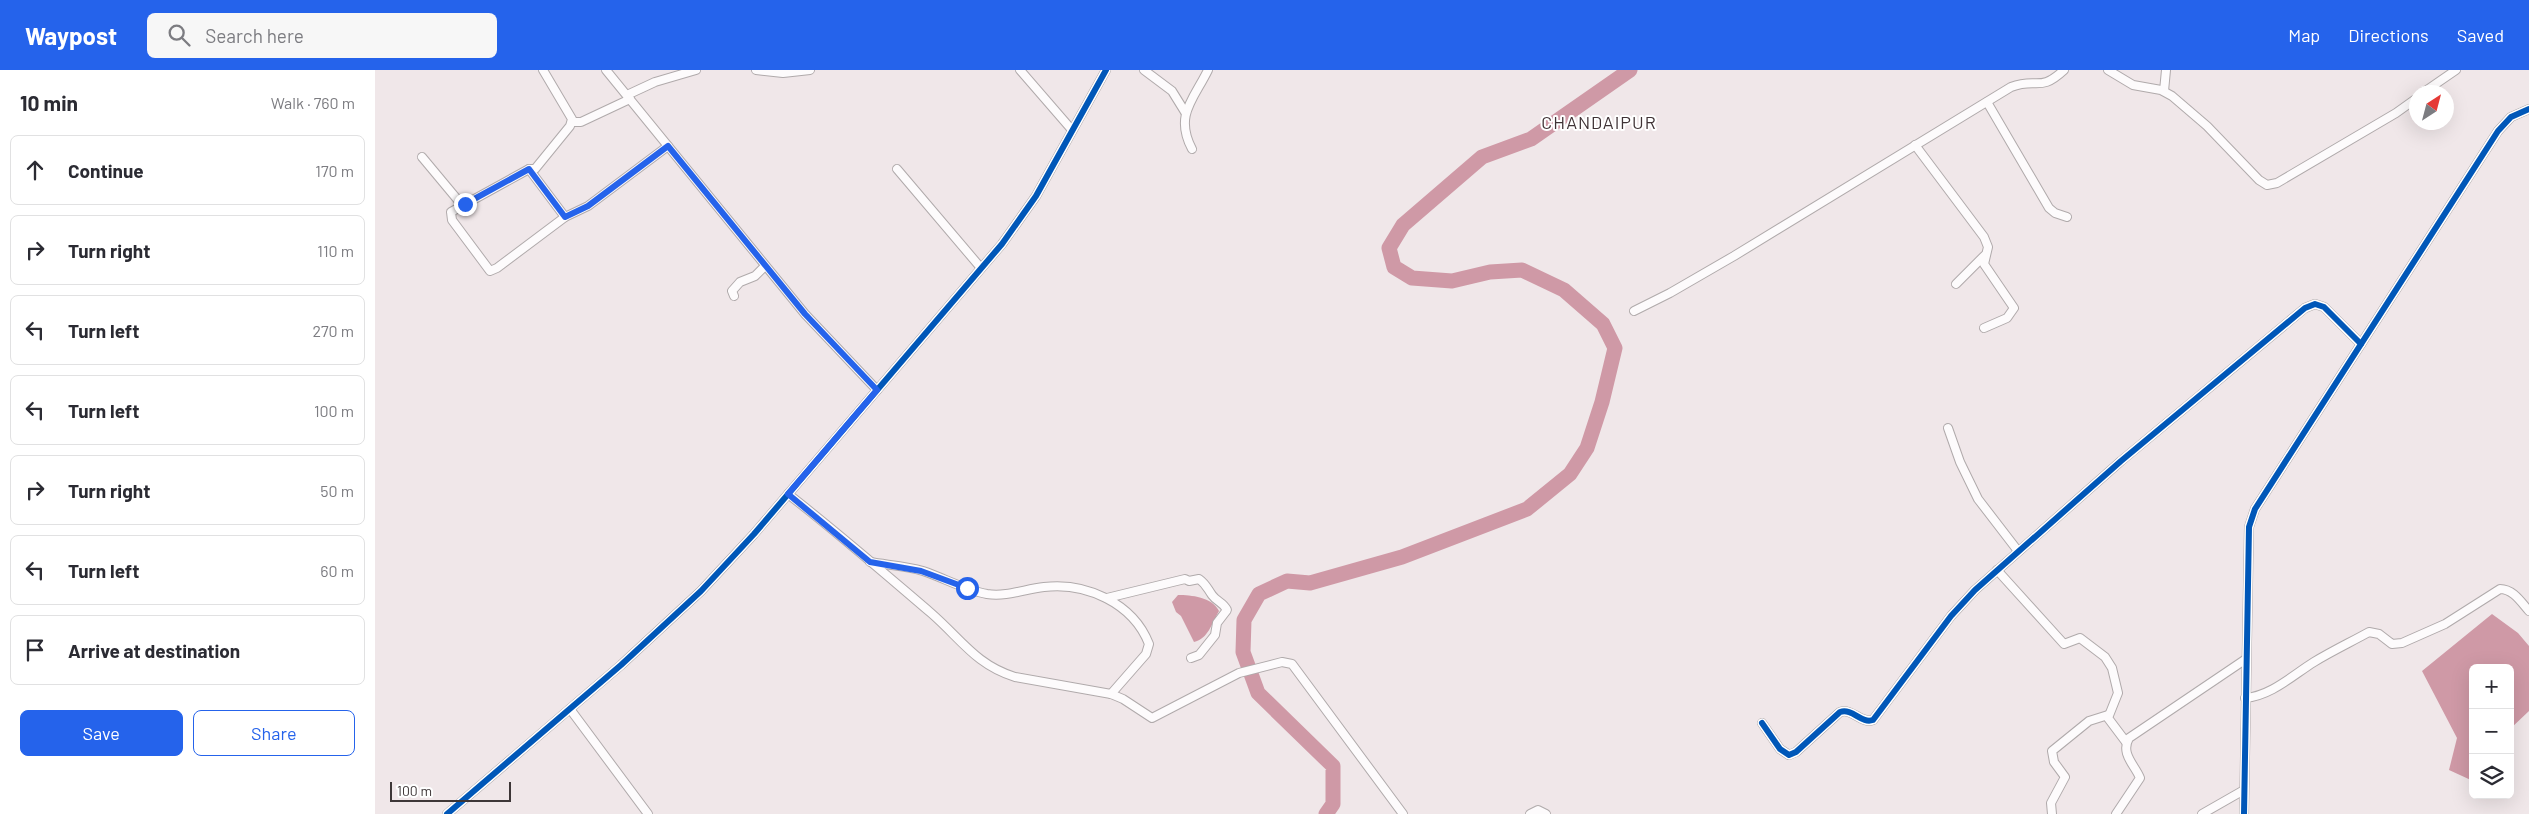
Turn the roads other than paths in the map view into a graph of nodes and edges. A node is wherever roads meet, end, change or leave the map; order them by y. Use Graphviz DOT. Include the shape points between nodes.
graph roads {
  1 [pos="543,70"];
  2 [pos="606,70"];
  3 [pos="696,70"];
  4 [pos="756,70"];
  5 [pos="810,70"];
  6 [pos="1020,70"];
  7 [pos="1105,70"];
  8 [pos="1144,70"];
  9 [pos="1208,70"];
  10 [pos="2064,70"];
  11 [pos="2109,70"];
  12 [pos="2166,70"];
  13 [pos="2455,70"];
  14 [pos="2434,85"];
  15 [pos="2164,91"];
  16 [pos="629,97"];
  17 [pos="1987,102"];
  18 [pos="2409,103"];
  19 [pos="2529,109"];
  20 [pos="1185,112"];
  21 [pos="572,122"];
  22 [pos="1072,130"];
  23 [pos="1915,145"];
  24 [pos="668,146"];
  25 [pos="1191,149"];
  26 [pos="422,157"];
  27 [pos="529,169"];
  28 [pos="897,169"];
  29 [pos="462,205"];
  30 [pos="565,217"];
  31 [pos="2067,217"];
  32 [pos="1985,254"];
  33 [pos="765,266"];
  34 [pos="981,268"];
  35 [pos="1956,284"];
  36 [pos="734,296"];
  37 [pos="1634,311"];
  38 [pos="1984,328"];
  39 [pos="2361,344"];
  40 [pos="877,390"];
  41 [pos="1948,428"];
  42 [pos="788,494"];
  43 [pos="2018,551"];
  44 [pos="870,562"];
  45 [pos="1997,570"];
  46 [pos="1107,598"];
  47 [pos="2529,611"];
  48 [pos="1191,658"];
  49 [pos="2247,659"];
  50 [pos="1111,694"];
  51 [pos="2251,697"];
  52 [pos="570,708"];
  53 [pos="2108,715"];
  54 [pos="1762,723"];
  55 [pos="2126,742"];
  56 [pos="2244,790"];
  57 [pos="447,814"];
  58 [pos="648,814"];
  59 [pos="1403,814"];
  60 [pos="1530,814"];
  61 [pos="1546,814"];
  62 [pos="2052,814"];
  63 [pos="2116,814"];
  64 [pos="2202,814"];
  65 [pos="2244,814"];
  1 -- 21 [label="street" via="571,115"];
  2 -- 16 [label="street"];
  3 -- 16 [label="street" via="655,82"];
  4 -- 5 [label="street"];
  6 -- 22 [label="street"];
  7 -- 22 [label="street"];
  8 -- 20 [label="street" via="1172,92"];
  9 -- 20 [label="street"];
  10 -- 17 [label="street" via="2051,82 2020,83"];
  11 -- 15 [label="street" via="2133,85"];
  12 -- 15 [label="street"];
  13 -- 14 [label="street"];
  15 -- 18 [label="street" via="2207,126 2267,185 2307,166"];
  16 -- 21 [label="street" via="586,120"];
  16 -- 24 [label="street"];
  17 -- 23 [label="street"];
  17 -- 31 [label="street" via="2049,208"];
  19 -- 39 [label="street" via="2511,117 2498,131"];
  20 -- 25 [label="street" via="1185,131"];
  21 -- 27 [label="street" via="545,159 535,169"];
  22 -- 34 [label="street" via="1036,196"];
  23 -- 32 [label="street" via="1984,237 1988,247"];
  23 -- 37 [label="street" via="1734,256"];
  24 -- 30 [label="street" via="588,206"];
  24 -- 33 [label="street"];
  26 -- 29 [label="street"];
  27 -- 29 [label="street"];
  27 -- 30 [label="street"];
  28 -- 34 [label="street"];
  29 -- 30 [label="street" via="451,212 451,220 490,270"];
  32 -- 35 [label="street"];
  32 -- 38 [label="street" via="1983,264 2015,310 2007,318"];
  33 -- 36 [label="street" via="755,276 735,286"];
  33 -- 40 [label="street" via="827,339"];
  34 -- 40 [label="street"];
  39 -- 43 [label="street" via="2324,307 2315,304 2305,308"];
  39 -- 49 [label="street" via="2252,517"];
  40 -- 42 [label="street"];
  41 -- 43 [label="street" via="1977,499"];
  42 -- 44 [label="street"];
  42 -- 52 [label="street" via="673,619"];
  43 -- 45 [label="street"];
  44 -- 46 [label="street" via="921,571 988,594 1054,586"];
  44 -- 50 [label="street" via="989,667 1015,678"];
  45 -- 53 [label="street" via="2064,644 2080,638 2109,660 2118,693"];
  45 -- 54 [label="street" via="1951,616 1873,720 1868,722 1847,711 1839,712 1789,755 1780,749"];
  46 -- 48 [label="street" via="1185,579 1199,579 1205,583 1227,610 1217,623 1215,635 1199,655"];
  46 -- 50 [label="street" via="1126,611 1149,644 1146,654"];
  47 -- 51 [label="street" via="2514,594 2500,589 2445,624 2399,644 2376,632 2369,632"];
  49 -- 51 [label="street"];
  49 -- 55 [label="street"];
  50 -- 59 [label="street" via="1152,718 1239,673 1282,662 1292,664"];
  51 -- 56 [label="street"];
  52 -- 57 [label="street"];
  52 -- 58 [label="street"];
  53 -- 55 [label="street"];
  53 -- 62 [label="street" via="2089,721 2053,751 2054,762 2065,777 2051,803"];
  55 -- 63 [label="street" via="2127,755 2140,778"];
  56 -- 64 [label="street"];
  56 -- 65 [label="street"];
  60 -- 61 [label="street" via="1539,810"];
}
